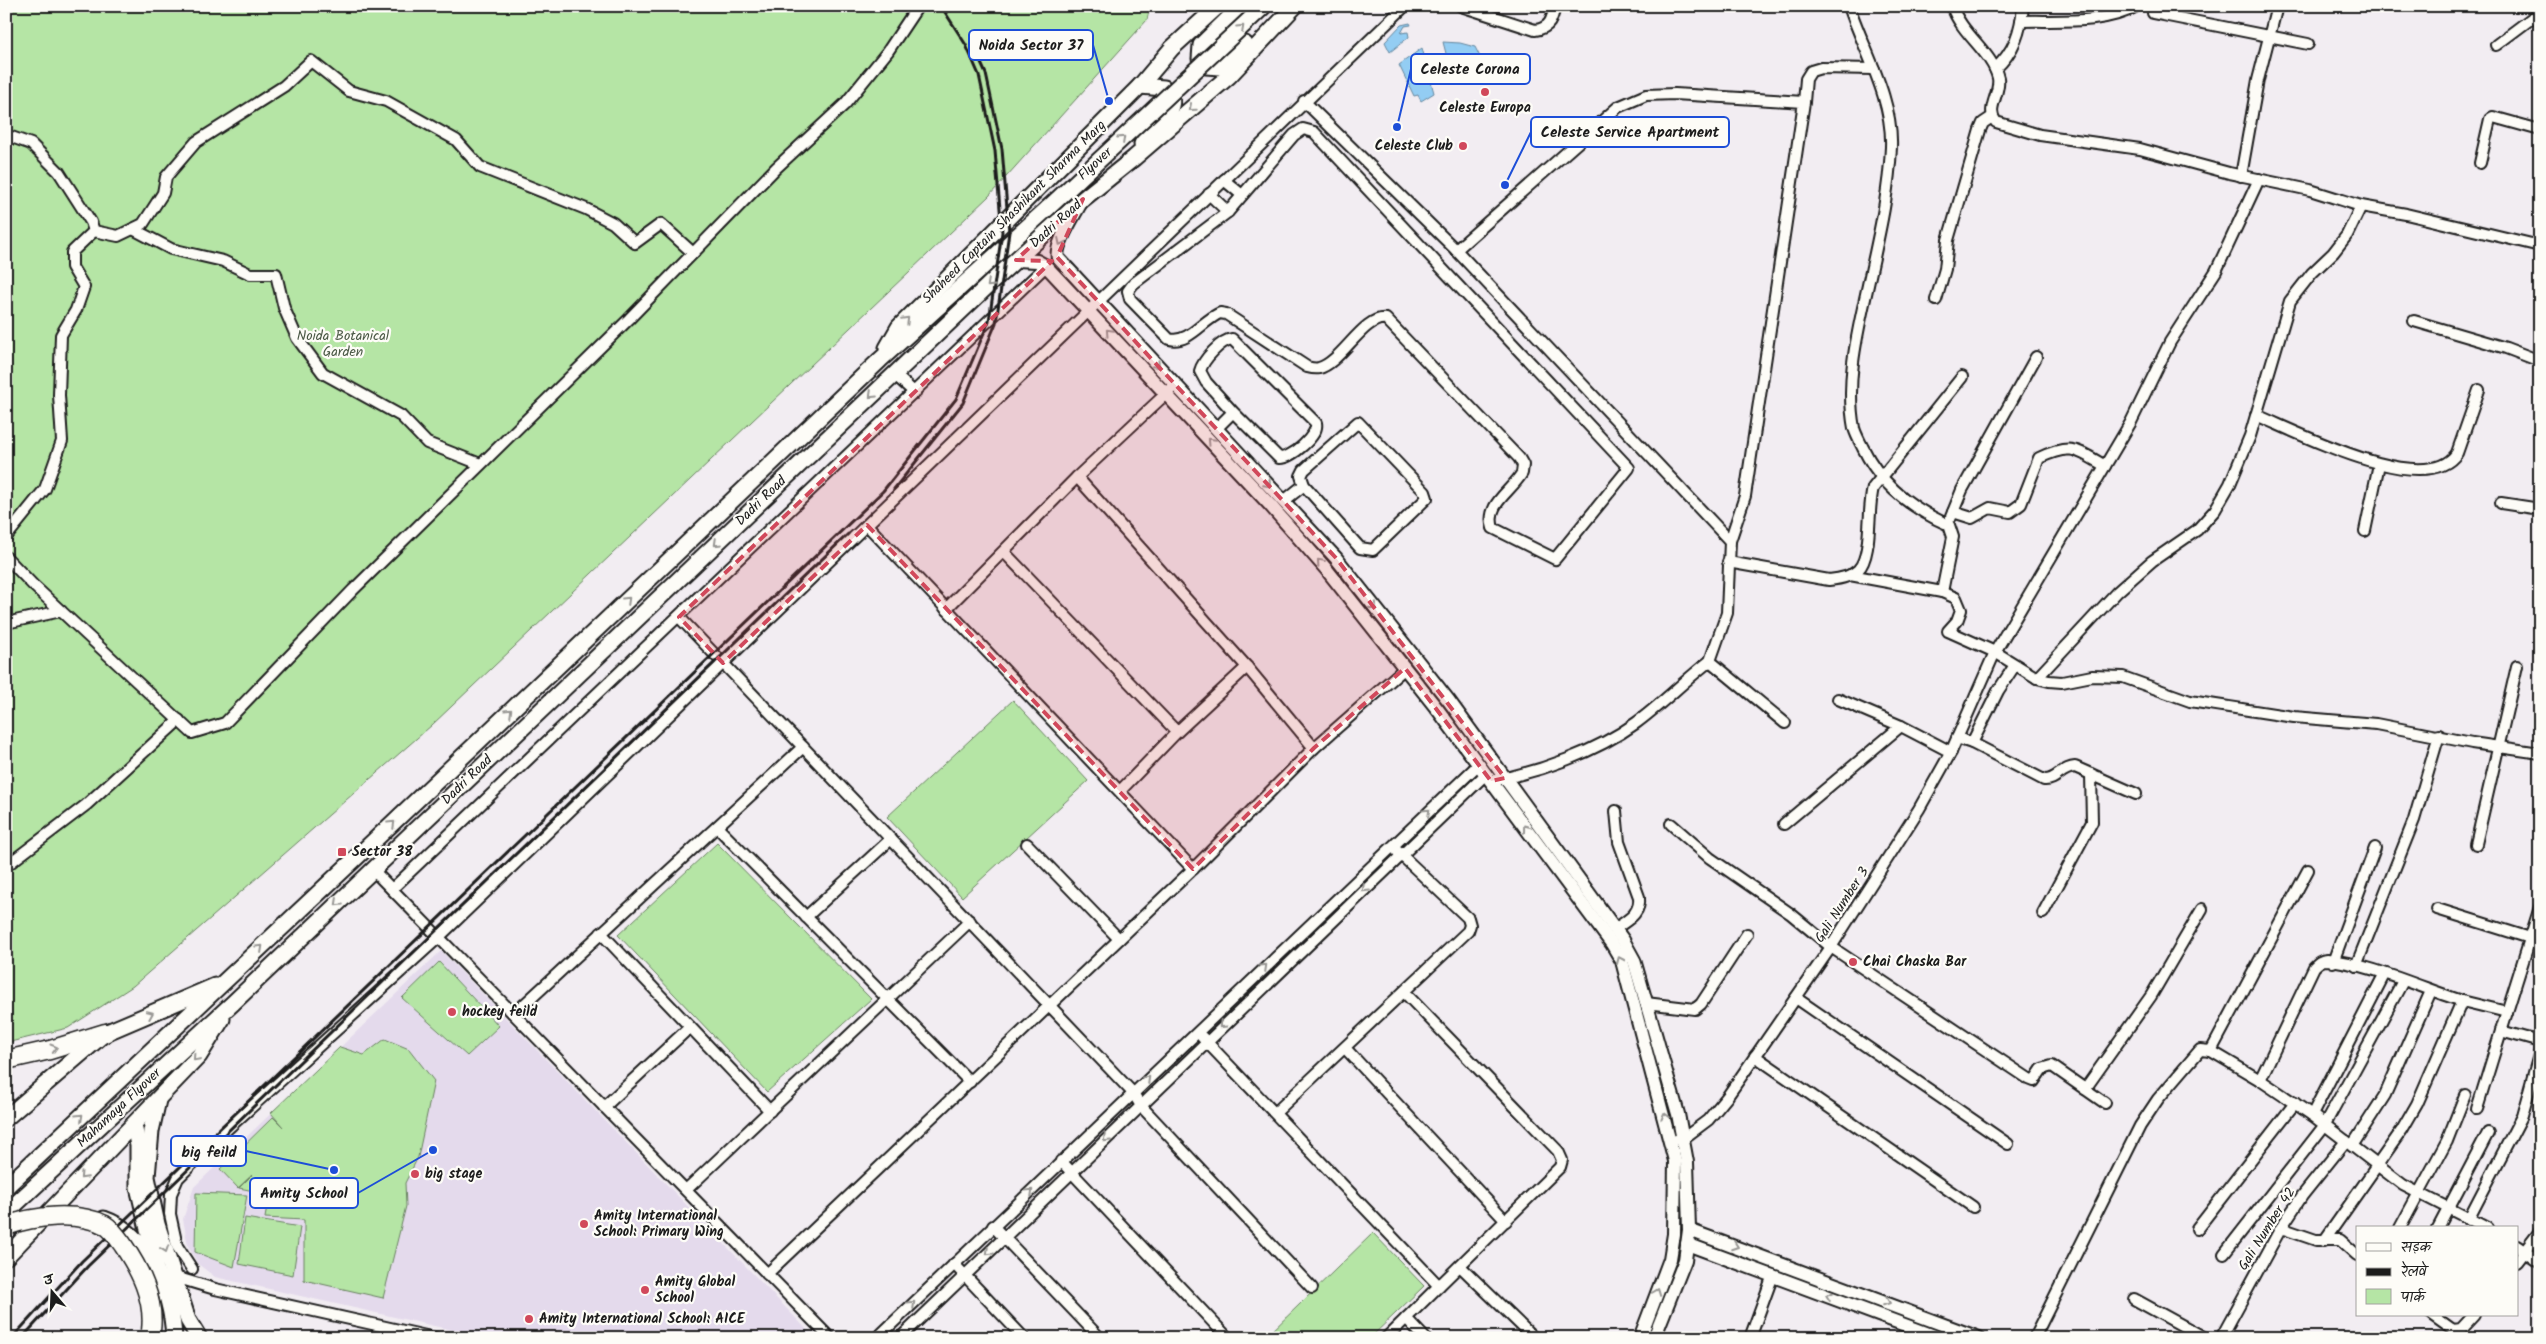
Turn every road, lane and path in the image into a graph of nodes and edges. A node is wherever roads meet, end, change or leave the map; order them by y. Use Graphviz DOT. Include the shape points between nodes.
graph roads {
  1 [pos="918,6"];
  2 [pos="1218,6"];
  3 [pos="1241,6"];
  4 [pos="1264,6"];
  5 [pos="1295,6"];
  6 [pos="1404,6"];
  7 [pos="1461,6"];
  8 [pos="1555,6"];
  9 [pos="1849,6"];
  10 [pos="1952,6"];
  11 [pos="2023,6"];
  12 [pos="2137,6"];
  13 [pos="2277,6"];
  14 [pos="2540,12"];
  15 [pos="2153,13"];
  16 [pos="2021,21"];
  17 [pos="1280,22"];
  18 [pos="2270,35"];
  19 [pos="2308,44"];
  20 [pos="2496,45"];
  21 [pos="1874,69"];
  22 [pos="1995,69"];
  23 [pos="1140,86"];
  24 [pos="1304,102"];
  25 [pos="1804,102"];
  26 [pos="1992,117"];
  27 [pos="2540,130"];
  28 [pos="6,135"];
  29 [pos="1134,158"];
  30 [pos="2480,163"];
  31 [pos="2241,176"];
  32 [pos="2259,179"];
  33 [pos="1224,180"];
  34 [pos="1209,194"];
  35 [pos="1242,195"];
  36 [pos="1083,199"];
  37 [pos="2361,206"];
  38 [pos="1228,212"];
  39 [pos="133,229"];
  40 [pos="94,231"];
  41 [pos="2540,246"];
  42 [pos="1456,250"];
  43 [pos="693,252"];
  44 [pos="1016,260"];
  45 [pos="1046,266"];
  46 [pos="1936,300"];
  47 [pos="1094,306"];
  48 [pos="2414,321"];
  49 [pos="2036,357"];
  50 [pos="880,360"];
  51 [pos="2540,361"];
  52 [pos="894,374"];
  53 [pos="1962,377"];
  54 [pos="1171,389"];
  55 [pos="2478,390"];
  56 [pos="915,393"];
  57 [pos="1233,412"];
  58 [pos="2256,414"];
  59 [pos="1217,428"];
  60 [pos="480,464"];
  61 [pos="2379,464"];
  62 [pos="2105,466"];
  63 [pos="1077,477"];
  64 [pos="1880,477"];
  65 [pos="1304,485"];
  66 [pos="1284,502"];
  67 [pos="2501,503"];
  68 [pos="2540,509"];
  69 [pos="1953,512"];
  70 [pos="867,525"];
  71 [pos="1948,525"];
  72 [pos="2365,531"];
  73 [pos="6,537"];
  74 [pos="1730,541"];
  75 [pos="1004,552"];
  76 [pos="6,557"];
  77 [pos="1728,562"];
  78 [pos="1850,574"];
  79 [pos="1942,592"];
  80 [pos="946,609"];
  81 [pos="61,611"];
  82 [pos="680,617"];
  83 [pos="6,623"];
  84 [pos="1995,652"];
  85 [pos="1710,660"];
  86 [pos="723,663"];
  87 [pos="2015,664"];
  88 [pos="2517,666"];
  89 [pos="1247,667"];
  90 [pos="1405,668"];
  91 [pos="2037,678"];
  92 [pos="1838,700"];
  93 [pos="179,720"];
  94 [pos="1786,723"];
  95 [pos="1901,726"];
  96 [pos="1176,732"];
  97 [pos="2439,735"];
  98 [pos="1957,738"];
  99 [pos="1972,743"];
  100 [pos="2496,746"];
  101 [pos="804,747"];
  102 [pos="1314,748"];
  103 [pos="1951,752"];
  104 [pos="2540,753"];
  105 [pos="1485,773"];
  106 [pos="2091,774"];
  107 [pos="1505,778"];
  108 [pos="1120,791"];
  109 [pos="2136,794"];
  110 [pos="1616,811"];
  111 [pos="1671,824"];
  112 [pos="1784,824"];
  113 [pos="717,827"];
  114 [pos="891,838"];
  115 [pos="1027,844"];
  116 [pos="2476,844"];
  117 [pos="1391,845"];
  118 [pos="2375,848"];
  119 [pos="1401,856"];
  120 [pos="6,866"];
  121 [pos="1193,869"];
  122 [pos="374,870"];
  123 [pos="2308,870"];
  124 [pos="392,889"];
  125 [pos="2540,907"];
  126 [pos="2202,909"];
  127 [pos="2437,909"];
  128 [pos="2043,913"];
  129 [pos="806,917"];
  130 [pos="970,921"];
  131 [pos="1615,929"];
  132 [pos="601,933"];
  133 [pos="1747,934"];
  134 [pos="439,937"];
  135 [pos="2530,938"];
  136 [pos="1119,940"];
  137 [pos="1832,947"];
  138 [pos="2333,962"];
  139 [pos="2356,966"];
  140 [pos="2384,975"];
  141 [pos="225,981"];
  142 [pos="2403,981"];
  143 [pos="2431,991"];
  144 [pos="1404,992"];
  145 [pos="1796,998"];
  146 [pos="888,999"];
  147 [pos="2462,1001"];
  148 [pos="232,1003"];
  149 [pos="1646,1003"];
  150 [pos="1050,1005"];
  151 [pos="2507,1012"];
  152 [pos="514,1014"];
  153 [pos="690,1027"];
  154 [pos="1197,1031"];
  155 [pos="2501,1031"];
  156 [pos="105,1032"];
  157 [pos="1206,1041"];
  158 [pos="2540,1042"];
  159 [pos="1345,1048"];
  160 [pos="2540,1051"];
  161 [pos="2211,1052"];
  162 [pos="1755,1056"];
  163 [pos="6,1060"];
  164 [pos="2260,1080"];
  165 [pos="970,1082"];
  166 [pos="2085,1089"];
  167 [pos="1133,1093"];
  168 [pos="2465,1095"];
  169 [pos="158,1099"];
  170 [pos="2105,1103"];
  171 [pos="2295,1103"];
  172 [pos="1140,1106"];
  173 [pos="604,1107"];
  174 [pos="2477,1109"];
  175 [pos="770,1111"];
  176 [pos="1275,1113"];
  177 [pos="2312,1115"];
  178 [pos="6,1118"];
  179 [pos="134,1124"];
  180 [pos="2324,1126"];
  181 [pos="2488,1133"];
  182 [pos="1684,1138"];
  183 [pos="1670,1141"];
  184 [pos="2349,1143"];
  185 [pos="2008,1144"];
  186 [pos="1061,1161"];
  187 [pos="2377,1165"];
  188 [pos="1072,1172"];
  189 [pos="6,1187"];
  190 [pos="686,1190"];
  191 [pos="2420,1194"];
  192 [pos="1973,1207"];
  193 [pos="2449,1207"];
  194 [pos="53,1208"];
  195 [pos="6,1213"];
  196 [pos="2469,1218"];
  197 [pos="1506,1221"];
  198 [pos="6,1226"];
  199 [pos="994,1226"];
  200 [pos="2401,1226"];
  201 [pos="2439,1226"];
  202 [pos="2483,1226"];
  203 [pos="2281,1228"];
  204 [pos="2197,1229"];
  205 [pos="1689,1230"];
  206 [pos="2540,1231"];
  207 [pos="1004,1237"];
  208 [pos="2324,1241"];
  209 [pos="1687,1244"];
  210 [pos="2521,1249"];
  211 [pos="2224,1254"];
  212 [pos="2356,1254"];
  213 [pos="6,1257"];
  214 [pos="2540,1262"];
  215 [pos="954,1264"];
  216 [pos="1460,1266"];
  217 [pos="192,1269"];
  218 [pos="159,1272"];
  219 [pos="767,1274"];
  220 [pos="965,1275"];
  221 [pos="1773,1275"];
  222 [pos="175,1277"];
  223 [pos="1439,1286"];
  224 [pos="1312,1288"];
  225 [pos="2134,1299"];
  226 [pos="2433,1316"];
  227 [pos="2473,1316"];
  228 [pos="1406,1318"];
  229 [pos="151,1334"];
  230 [pos="1972,1336"];
  231 [pos="174,1338"];
  232 [pos="198,1338"];
  233 [pos="435,1338"];
  234 [pos="830,1338"];
  235 [pos="877,1338"];
  236 [pos="900,1338"];
  237 [pos="1024,1338"];
  238 [pos="1100,1338"];
  239 [pos="1228,1338"];
  240 [pos="1386,1338"];
  241 [pos="1425,1338"];
  242 [pos="1534,1338"];
  243 [pos="1640,1338"];
  244 [pos="1654,1338"];
  245 [pos="1750,1338"];
  246 [pos="1940,1338"];
  247 [pos="2034,1338"];
  248 [pos="2205,1338"];
  249 [pos="2220,1338"];
  1 -- 43 [label="street" via="888,51 845,104"];
  2 -- 23 [label="main road, Shaheed Captain Shashikant Sharma Marg" via="1172,48"];
  3 -- 17 [label="main road" via="1201,45 1199,54 1206,66 1220,67 1265,24"];
  50 -- 4 [label="main road, Flyover, one-way, bridge"];
  5 -- 17 [label="main road, Dadri Road"];
  6 -- 24 [label="street"];
  7 -- 8 [label="street" via="1535,30 1545,29 1552,22"];
  9 -- 21 [label="street"];
  10 -- 22 [label="street"];
  11 -- 16 [label="street"];
  12 -- 16 [label="street" via="2099,17"];
  13 -- 18 [label="street"];
  14 -- 20 [label="street"];
  15 -- 18 [label="street"];
  16 -- 22 [label="street" via="2012,49"];
  17 -- 29 [label="main road, Dadri Road, one-way" via="1229,76"];
  18 -- 19 [label="street"];
  18 -- 31 [label="street" via="2258,80"];
  21 -- 25 [label="street" via="1821,68 1811,71 1806,79"];
  21 -- 64 [label="street" via="1887,113 1891,145 1886,200 1852,362 1851,400 1854,429"];
  22 -- 26 [label="street" via="1998,81"];
  23 -- 29 [label="main road" via="1164,88 1173,103 1170,112 1148,133"];
  50 -- 23 [label="main road, Shaheed Captain Shashikant Sharma Marg, one-way" via="899,327"];
  24 -- 33 [label="street"];
  24 -- 42 [label="street"];
  25 -- 42 [label="street" via="1646,95 1618,107 1601,119"];
  25 -- 74 [label="street" via="1745,496"];
  26 -- 31 [label="street" via="1996,122 2040,134 2140,148"];
  26 -- 46 [label="street" via="1983,123 1980,130 1948,240 1945,268"];
  27 -- 30 [label="street" via="2493,117"];
  28 -- 40 [label="street" via="31,144 59,172"];
  29 -- 36 [label="main road, Dadri Road"];
  31 -- 32 [label="street"];
  32 -- 37 [label="street"];
  32 -- 62 [label="street, Gali Number 3" via="2216,271 2170,342 2131,422"];
  33 -- 34 [label="street"];
  33 -- 35 [label="street"];
  34 -- 38 [label="street"];
  34 -- 47 [label="street"];
  35 -- 38 [label="street"];
  35 -- 38 [label="street" via="1294,135 1303,129 1314,132 1629,468 1555,559 1493,528 1492,509 1522,473 1523,465 1386,319 1375,320 1329,363 1319,368 1307,367 1226,314 1212,316 1186,338 1177,341 1161,332 1130,299 1128,291"];
  36 -- 44 [label="main road, Dadri Road"];
  36 -- 47 [label="street, one-way" via="1060,242 1057,255"];
  37 -- 41 [label="street"];
  37 -- 58 [label="street" via="2342,241 2290,301"];
  39 -- 40 [label="street" via="118,236"];
  39 -- 43 [label="street" via="143,224 163,193 166,177 196,142 284,86 311,61 350,91 386,101 456,140 480,167 613,223 635,243 661,224"];
  39 -- 60 [label="street" via="171,249 223,261 250,274 276,274 284,308 297,338 322,373 401,416 427,443"];
  40 -- 73 [label="street" via="72,252 72,268 84,288 76,310 60,335 62,441 45,489"];
  42 -- 74 [label="street"];
  43 -- 60 [label="street" via="560,388"];
  44 -- 45 [label="street"];
  44 -- 52 [label="main road, Dadri Road, one-way"];
  45 -- 47 [label="street"];
  45 -- 56 [label="street"];
  47 -- 54 [label="street"];
  47 -- 70 [label="street"];
  48 -- 51 [label="street"];
  49 -- 69 [label="street"];
  141 -- 50 [label="main road, Dadri Road, one-way"];
  52 -- 56 [label="street"];
  52 -- 122 [label="main road, Dadri Road, one-way"];
  53 -- 64 [label="street"];
  54 -- 59 [label="street"];
  54 -- 63 [label="street"];
  90 -- 54 [label="street, one-way"];
  55 -- 61 [label="street" via="2452,460 2433,468 2406,469"];
  56 -- 82 [label="street"];
  57 -- 57 [label="street" via="1200,371 1201,365 1227,340 1236,342 1316,423 1317,428 1290,456 1279,458"];
  57 -- 59 [label="street"];
  58 -- 61 [label="street"];
  58 -- 91 [label="street" via="2230,484 2215,510 2197,530 2152,561 2117,592"];
  59 -- 66 [label="street, one-way"];
  60 -- 93 [label="street" via="225,723 192,733"];
  61 -- 72 [label="street"];
  62 -- 69 [label="street" via="2080,452 2060,448 2039,458 2021,504 2010,512 1990,508 1972,518"];
  62 -- 84 [label="street, Gali Number 3"];
  63 -- 75 [label="street"];
  63 -- 89 [label="street"];
  64 -- 71 [label="street" via="1903,498"];
  64 -- 78 [label="street" via="1870,500 1866,554 1859,569"];
  65 -- 65 [label="street" via="1301,476 1304,470 1358,422 1425,492 1427,498 1369,551 1360,548"];
  65 -- 66 [label="street"];
  66 -- 107 [label="street, one-way" via="1336,558"];
  67 -- 68 [label="street"];
  69 -- 71 [label="street"];
  70 -- 80 [label="street"];
  70 -- 86 [label="street"];
  71 -- 79 [label="street" via="1953,537"];
  74 -- 77 [label="street"];
  75 -- 80 [label="street"];
  75 -- 96 [label="street"];
  76 -- 81 [label="street"];
  77 -- 78 [label="street" via="1829,580"];
  77 -- 85 [label="street" via="1727,613"];
  78 -- 79 [label="street"];
  79 -- 84 [label="street" via="1956,598 1961,610 1948,631"];
  80 -- 108 [label="street"];
  81 -- 83 [label="street"];
  81 -- 93 [label="street"];
  82 -- 86 [label="street"];
  82 -- 124 [label="street"];
  84 -- 87 [label="street"];
  84 -- 98 [label="street, Gali Number 3"];
  85 -- 94 [label="street"];
  85 -- 107 [label="street" via="1637,722 1607,741"];
  86 -- 101 [label="street"];
  86 -- 134 [label="street"];
  87 -- 91 [label="street"];
  87 -- 99 [label="street"];
  88 -- 100 [label="street"];
  89 -- 96 [label="street"];
  89 -- 102 [label="street"];
  90 -- 102 [label="street"];
  90 -- 105 [label="street"];
  91 -- 97 [label="street" via="2062,682 2092,676 2123,677 2190,701"];
  92 -- 95 [label="street"];
  93 -- 120 [label="street" via="86,805"];
  95 -- 103 [label="street"];
  95 -- 112 [label="street"];
  96 -- 108 [label="street"];
  97 -- 100 [label="street"];
  97 -- 139 [label="street" via="2414,820"];
  98 -- 99 [label="street"];
  98 -- 103 [label="street, Gali Number 3"];
  99 -- 106 [label="street" via="2044,780 2053,779 2066,768 2075,767"];
  100 -- 104 [label="street"];
  100 -- 116 [label="street"];
  101 -- 113 [label="street"];
  101 -- 114 [label="street"];
  102 -- 121 [label="street"];
  103 -- 137 [label="street, Gali Number 3"];
  105 -- 107 [label="street"];
  117 -- 105 [label="street, one-way"];
  105 -- 119 [label="street"];
  183 -- 105 [label="street, one-way" via="1622,961"];
  106 -- 109 [label="street"];
  106 -- 128 [label="street" via="2092,822"];
  107 -- 131 [label="street"];
  108 -- 121 [label="street"];
  110 -- 131 [label="street" via="1618,842 1640,906"];
  111 -- 137 [label="street" via="1710,858"];
  113 -- 129 [label="street"];
  113 -- 132 [label="street"];
  114 -- 129 [label="street"];
  114 -- 130 [label="street"];
  115 -- 136 [label="street"];
  117 -- 119 [label="street"];
  154 -- 117 [label="street, one-way"];
  118 -- 138 [label="street"];
  119 -- 144 [label="street" via="1468,918 1470,925 1468,932"];
  119 -- 157 [label="street, one-way"];
  121 -- 136 [label="street"];
  122 -- 124 [label="street"];
  122 -- 148 [label="main road, Dadri Road, one-way"];
  123 -- 161 [label="street"];
  124 -- 134 [label="street"];
  125 -- 135 [label="street"];
  126 -- 166 [label="street" via="2151,996"];
  127 -- 135 [label="street"];
  129 -- 146 [label="street"];
  130 -- 146 [label="street"];
  130 -- 150 [label="street"];
  131 -- 149 [label="street" via="1634,960"];
  132 -- 152 [label="street"];
  132 -- 153 [label="street"];
  133 -- 149 [label="street" via="1695,1010"];
  134 -- 152 [label="street"];
  134 -- 217 [label="street" via="225,1131 178,1178 170,1194 170,1214 177,1246"];
  135 -- 151 [label="street"];
  136 -- 150 [label="street"];
  137 -- 145 [label="street, Gali Number 3"];
  137 -- 166 [label="street" via="2029,1079 2034,1081 2042,1069 2052,1066"];
  138 -- 139 [label="street"];
  138 -- 164 [label="street" via="2319,962 2314,967"];
  139 -- 140 [label="street"];
  140 -- 142 [label="street"];
  140 -- 177 [label="street"];
  156 -- 141 [label="main road, one-way"];
  189 -- 141 [label="main road, Mahamaya Flyover, one-way"];
  142 -- 143 [label="street"];
  142 -- 180 [label="street"];
  143 -- 147 [label="street"];
  143 -- 184 [label="street, Gali Number 42" via="2386,1095"];
  144 -- 159 [label="street"];
  144 -- 197 [label="street" via="1558,1151 1562,1160 1560,1167"];
  145 -- 162 [label="street, Gali Number 3"];
  145 -- 185 [label="street"];
  146 -- 165 [label="street"];
  146 -- 175 [label="street"];
  147 -- 151 [label="street"];
  147 -- 187 [label="street" via="2417,1104"];
  148 -- 169 [label="main road, one-way" via="199,1056"];
  148 -- 195 [label="main road, Mahamaya Flyover"];
  149 -- 182 [label="street"];
  150 -- 165 [label="street"];
  150 -- 167 [label="street"];
  151 -- 155 [label="street"];
  152 -- 173 [label="street"];
  153 -- 173 [label="street"];
  153 -- 175 [label="street"];
  154 -- 157 [label="street"];
  167 -- 154 [label="street, one-way"];
  155 -- 158 [label="street"];
  155 -- 174 [label="street"];
  163 -- 156 [label="highway, one-way"];
  156 -- 178 [label="main road"];
  157 -- 172 [label="street"];
  157 -- 176 [label="street"];
  159 -- 176 [label="street"];
  159 -- 197 [label="street"];
  160 -- 196 [label="street" via="2522,1116"];
  161 -- 164 [label="street"];
  161 -- 247 [label="street" via="2200,1050 2196,1053 2140,1126"];
  162 -- 182 [label="street, Gali Number 3" via="1708,1120"];
  162 -- 192 [label="street"];
  164 -- 171 [label="street"];
  165 -- 219 [label="street"];
  166 -- 170 [label="street"];
  167 -- 172 [label="street"];
  167 -- 186 [label="street"];
  168 -- 191 [label="street" via="2447,1141"];
  169 -- 179 [label="main road"];
  169 -- 222 [label="main road, one-way" via="147,1177 157,1224"];
  171 -- 177 [label="street"];
  171 -- 204 [label="street"];
  172 -- 188 [label="street, one-way"];
  172 -- 224 [label="street"];
  173 -- 190 [label="street"];
  175 -- 190 [label="street"];
  176 -- 223 [label="street"];
  177 -- 180 [label="street"];
  179 -- 194 [label="main road, one-way"];
  179 -- 218 [label="main road" via="138,1146 138,1187"];
  180 -- 184 [label="street"];
  180 -- 211 [label="street"];
  181 -- 193 [label="street"];
  182 -- 183 [label="street, Gali Number 3"];
  182 -- 205 [label="street"];
  243 -- 183 [label="street, one-way" via="1670,1259 1674,1234 1675,1161"];
  184 -- 187 [label="street"];
  184 -- 203 [label="street, Gali Number 42" via="2302,1196"];
  186 -- 188 [label="street"];
  199 -- 186 [label="street, one-way"];
  187 -- 191 [label="street"];
  187 -- 208 [label="street"];
  188 -- 207 [label="street"];
  188 -- 239 [label="street"];
  190 -- 219 [label="street"];
  191 -- 193 [label="street"];
  191 -- 200 [label="street"];
  193 -- 196 [label="street"];
  193 -- 201 [label="street"];
  194 -- 213 [label="main road"];
  194 -- 218 [label="main road" via="74,1209 113,1222 133,1237"];
  196 -- 202 [label="street"];
  197 -- 216 [label="street"];
  198 -- 229 [label="highway, bridge" via="56,1215 105,1225 139,1270 150,1301"];
  199 -- 207 [label="street"];
  199 -- 215 [label="street"];
  203 -- 208 [label="street"];
  203 -- 249 [label="street, Gali Number 42"];
  205 -- 209 [label="street"];
  205 -- 230 [label="street, one-way"];
  206 -- 210 [label="street"];
  207 -- 220 [label="street, one-way"];
  207 -- 238 [label="street"];
  208 -- 212 [label="street" via="2340,1240"];
  209 -- 221 [label="street"];
  209 -- 244 [label="street" via="1685,1260"];
  210 -- 214 [label="street"];
  215 -- 220 [label="street"];
  235 -- 215 [label="street, one-way"];
  216 -- 223 [label="street"];
  216 -- 242 [label="street"];
  218 -- 231 [label="main road"];
  219 -- 234 [label="street"];
  220 -- 236 [label="street"];
  220 -- 237 [label="street"];
  221 -- 245 [label="street"];
  246 -- 221 [label="street, one-way"];
  222 -- 232 [label="main road" via="188,1320"];
  222 -- 233 [label="street" via="215,1289"];
  223 -- 228 [label="street"];
  225 -- 248 [label="street"];
  226 -- 227 [label="street" via="2453,1330 2461,1329"];
  228 -- 240 [label="street"];
  228 -- 241 [label="street"];
}
